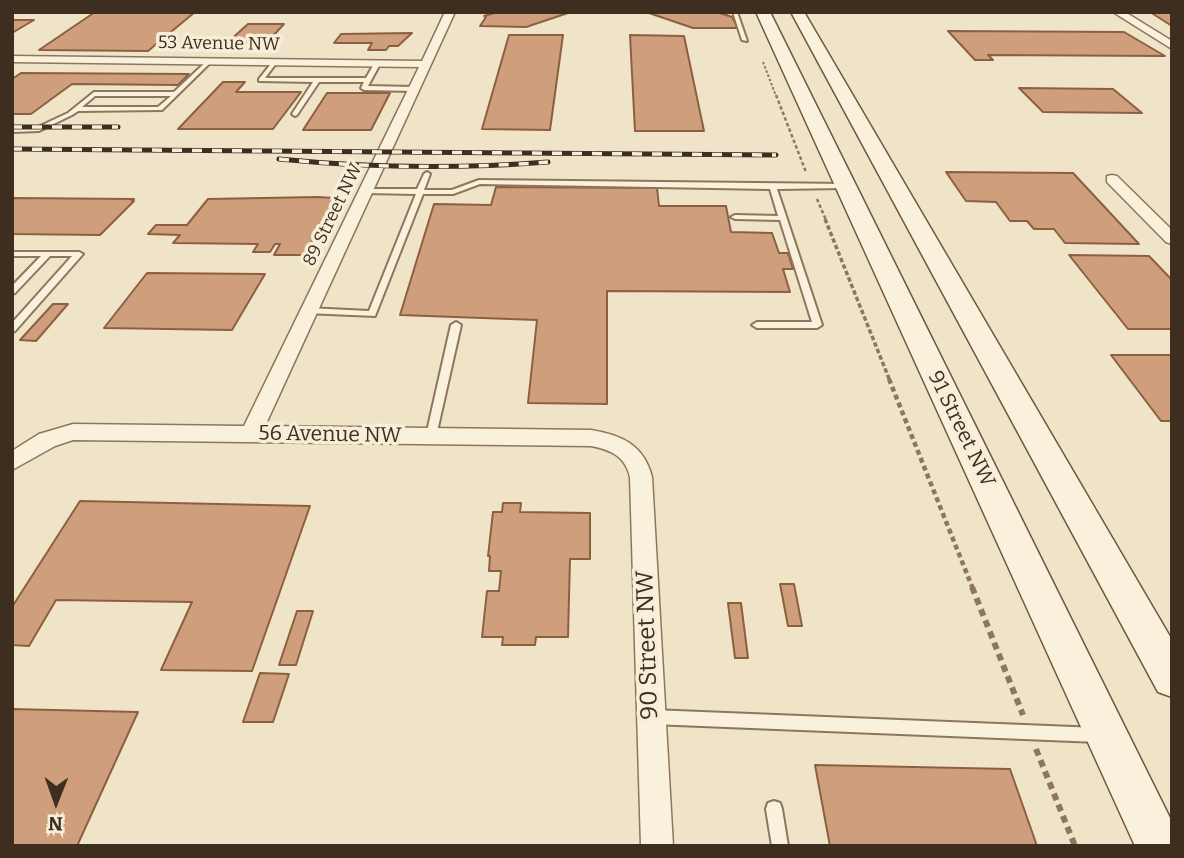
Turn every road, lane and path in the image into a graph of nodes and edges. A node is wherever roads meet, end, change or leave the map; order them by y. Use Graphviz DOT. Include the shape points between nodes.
graph roads {
  1 [pos="450,12"];
  2 [pos="735,12"];
  3 [pos="763,12"];
  4 [pos="1118,12"];
  5 [pos="796,17"];
  6 [pos="746,40"];
  7 [pos="1172,47"];
  8 [pos="761,56"];
  9 [pos="13,60"];
  10 [pos="208,62"];
  11 [pos="274,62"];
  12 [pos="377,64"];
  13 [pos="425,64"];
  14 [pos="317,80"];
  15 [pos="368,80"];
  16 [pos="414,89"];
  17 [pos="176,94"];
  18 [pos="76,109"];
  19 [pos="295,114"];
  20 [pos="12,130"];
  21 [pos="427,174"];
  22 [pos="1112,178"];
  23 [pos="845,186"];
  24 [pos="773,187"];
  25 [pos="812,187"];
  26 [pos="365,191"];
  27 [pos="421,192"];
  28 [pos="735,217"];
  29 [pos="783,218"];
  30 [pos="1172,239"];
  31 [pos="12,254"];
  32 [pos="48,254"];
  33 [pos="12,291"];
  34 [pos="308,311"];
  35 [pos="456,325"];
  36 [pos="757,325"];
  37 [pos="12,329"];
  38 [pos="251,434"];
  39 [pos="431,436"];
  40 [pos="626,449"];
  41 [pos="12,462"];
  42 [pos="1172,678"];
  43 [pos="651,717"];
  44 [pos="1030,733"];
  45 [pos="1111,742"];
  46 [pos="774,808"];
  47 [pos="1172,827"];
  48 [pos="657,846"];
  49 [pos="780,846"];
  50 [pos="1075,846"];
  51 [pos="1159,846"];
  1 -- 13 [label="street, 89 Street NW"];
  2 -- 6 [label="lane"];
  3 -- 23 [label="main road, 91 Street NW"];
  4 -- 7 [label="street"];
  5 -- 42 [label="main road"];
  8 -- 25 [label="path"];
  9 -- 10 [label="street, 53 Avenue NW"];
  10 -- 11 [label="street, 53 Avenue NW"];
  10 -- 17 [label="lane"];
  11 -- 12 [label="street, 53 Avenue NW"];
  11 -- 14 [label="lane" via="261,80"];
  12 -- 13 [label="street, 53 Avenue NW"];
  12 -- 15 [label="lane"];
  13 -- 16 [label="street, 89 Street NW"];
  14 -- 15 [label="lane"];
  14 -- 19 [label="lane"];
  15 -- 16 [label="lane" via="364,88"];
  16 -- 26 [label="street, 89 Street NW"];
  17 -- 18 [label="lane" via="94,94"];
  17 -- 18 [label="lane" via="160,109"];
  18 -- 20 [label="lane" via="37,130"];
  21 -- 27 [label="lane"];
  22 -- 30 [label="street"];
  23 -- 25 [label="lane"];
  23 -- 45 [label="main road, 91 Street NW"];
  24 -- 25 [label="lane"];
  24 -- 27 [label="lane" via="479,182 453,192"];
  24 -- 29 [label="lane"];
  25 -- 44 [label="path"];
  26 -- 27 [label="lane"];
  26 -- 34 [label="street, 89 Street NW"];
  27 -- 34 [label="lane" via="372,314"];
  28 -- 29 [label="lane"];
  29 -- 36 [label="lane" via="817,325"];
  31 -- 32 [label="lane"];
  32 -- 33 [label="lane"];
  32 -- 37 [label="lane" via="79,254"];
  34 -- 38 [label="street, 89 Street NW"];
  35 -- 39 [label="lane"];
  38 -- 39 [label="street, 56 Avenue NW"];
  38 -- 41 [label="street, 56 Avenue NW" via="73,432 35,446"];
  39 -- 40 [label="street, 56 Avenue NW" via="591,438"];
  40 -- 43 [label="street, 90 Street NW" via="635,458 641,477"];
  43 -- 44 [label="lane"];
  43 -- 48 [label="street, 90 Street NW"];
  44 -- 45 [label="lane"];
  44 -- 50 [label="path"];
  45 -- 47 [label="main road"];
  45 -- 51 [label="main road, 91 Street NW"];
  46 -- 49 [label="lane"];
}
